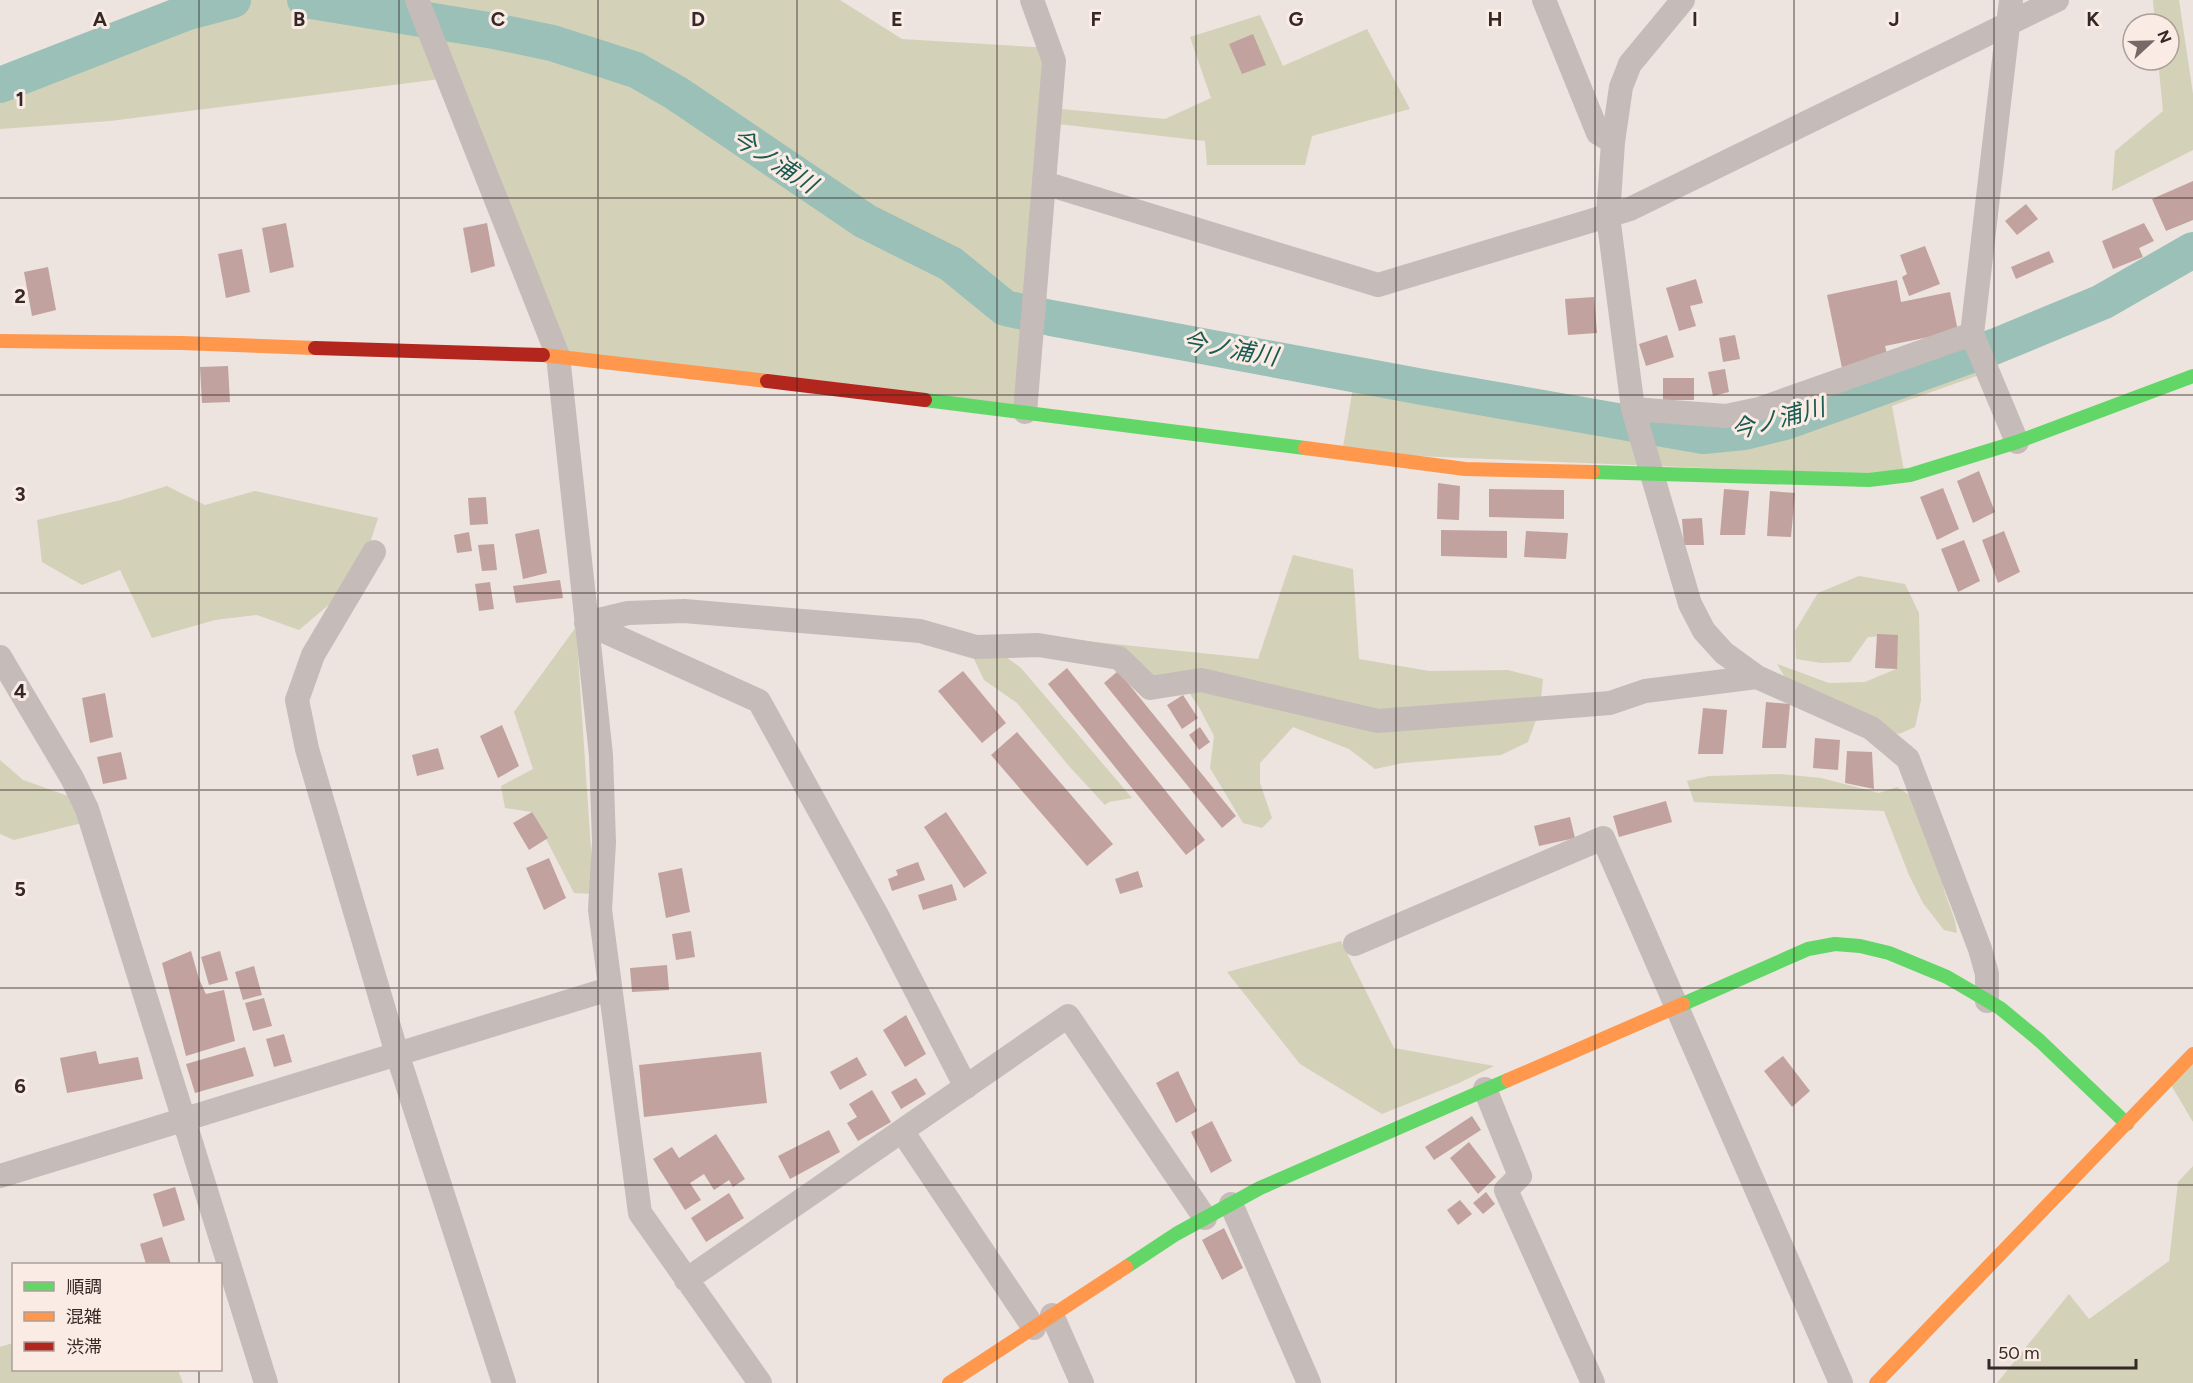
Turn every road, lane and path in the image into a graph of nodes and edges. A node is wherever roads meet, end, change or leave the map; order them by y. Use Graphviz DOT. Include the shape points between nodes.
graph roads {
  1 [pos="417,0"];
  2 [pos="1032,0"];
  3 [pos="1544,0"];
  4 [pos="1683,0"];
  5 [pos="2056,0"];
  6 [pos="2010,11"];
  7 [pos="1612,142"];
  8 [pos="1044,183"];
  9 [pos="1608,216"];
  10 [pos="1972,334"];
  11 [pos="0,341"];
  12 [pos="558,356"];
  13 [pos="2193,376"];
  14 [pos="1633,409"];
  15 [pos="1024,412"];
  16 [pos="2017,442"];
  17 [pos="1652,474"];
  18 [pos="374,552"];
  19 [pos="586,623"];
  20 [pos="0,657"];
  21 [pos="1757,677"];
  22 [pos="1355,944"];
  23 [pos="609,989"];
  24 [pos="1987,1001"];
  25 [pos="1676,1006"];
  26 [pos="397,1054"];
  27 [pos="2193,1054"];
  28 [pos="966,1087"];
  29 [pos="1485,1089"];
  30 [pos="184,1120"];
  31 [pos="2127,1124"];
  32 [pos="902,1131"];
  33 [pos="0,1176"];
  34 [pos="1231,1204"];
  35 [pos="1205,1218"];
  36 [pos="686,1280"];
  37 [pos="1043,1321"];
  38 [pos="266,1383"];
  39 [pos="504,1383"];
  40 [pos="760,1383"];
  41 [pos="949,1383"];
  42 [pos="1082,1383"];
  43 [pos="1309,1383"];
  44 [pos="1593,1383"];
  45 [pos="1841,1383"];
  46 [pos="1876,1383"];
  1 -- 12 [label="street"];
  2 -- 8 [label="street" via="1054,62"];
  3 -- 7 [label="street" via="1598,133"];
  4 -- 7 [label="street" via="1630,64 1621,87"];
  5 -- 6 [label="street"];
  6 -- 9 [label="street"];
  6 -- 10 [label="street"];
  7 -- 9 [label="street"];
  8 -- 9 [label="street" via="1378,285"];
  8 -- 15 [label="street"];
  9 -- 14 [label="street"];
  10 -- 14 [label="street" via="1759,409 1726,416"];
  10 -- 16 [label="street"];
  11 -- 12 [label="street"];
  12 -- 15 [label="street"];
  12 -- 19 [label="street"];
  13 -- 16 [label="street"];
  14 -- 17 [label="street"];
  15 -- 17 [label="street" via="1465,469"];
  16 -- 17 [label="street" via="1910,475 1869,480"];
  17 -- 21 [label="street" via="1690,604 1710,638"];
  18 -- 26 [label="street" via="313,655 297,700 307,750"];
  19 -- 21 [label="street" via="628,613 684,611 920,631 976,646 1038,645 1119,658 1150,688 1201,680 1378,721 1610,703 1645,690"];
  19 -- 23 [label="street" via="601,755 604,842 600,910"];
  19 -- 28 [label="street" via="759,701 879,917"];
  20 -- 30 [label="street" via="87,808"];
  21 -- 24 [label="street" via="1870,728 1908,759 1980,949"];
  22 -- 25 [label="street" via="1603,837"];
  23 -- 26 [label="street"];
  23 -- 36 [label="street" via="640,1213"];
  24 -- 25 [label="street" via="1947,977 1889,953 1835,944 1808,949"];
  24 -- 31 [label="street" via="2040,1041"];
  25 -- 29 [label="street"];
  25 -- 45 [label="street"];
  26 -- 30 [label="street"];
  26 -- 39 [label="street"];
  27 -- 31 [label="street"];
  28 -- 32 [label="street"];
  28 -- 35 [label="street" via="1068,1016"];
  29 -- 34 [label="street"];
  29 -- 44 [label="street" via="1520,1176 1506,1190"];
  30 -- 33 [label="street"];
  30 -- 38 [label="street"];
  31 -- 46 [label="street"];
  32 -- 36 [label="street"];
  32 -- 37 [label="street"];
  34 -- 35 [label="street"];
  34 -- 43 [label="street"];
  35 -- 37 [label="street"];
  36 -- 40 [label="street"];
  37 -- 41 [label="street"];
  37 -- 42 [label="street"];
}
